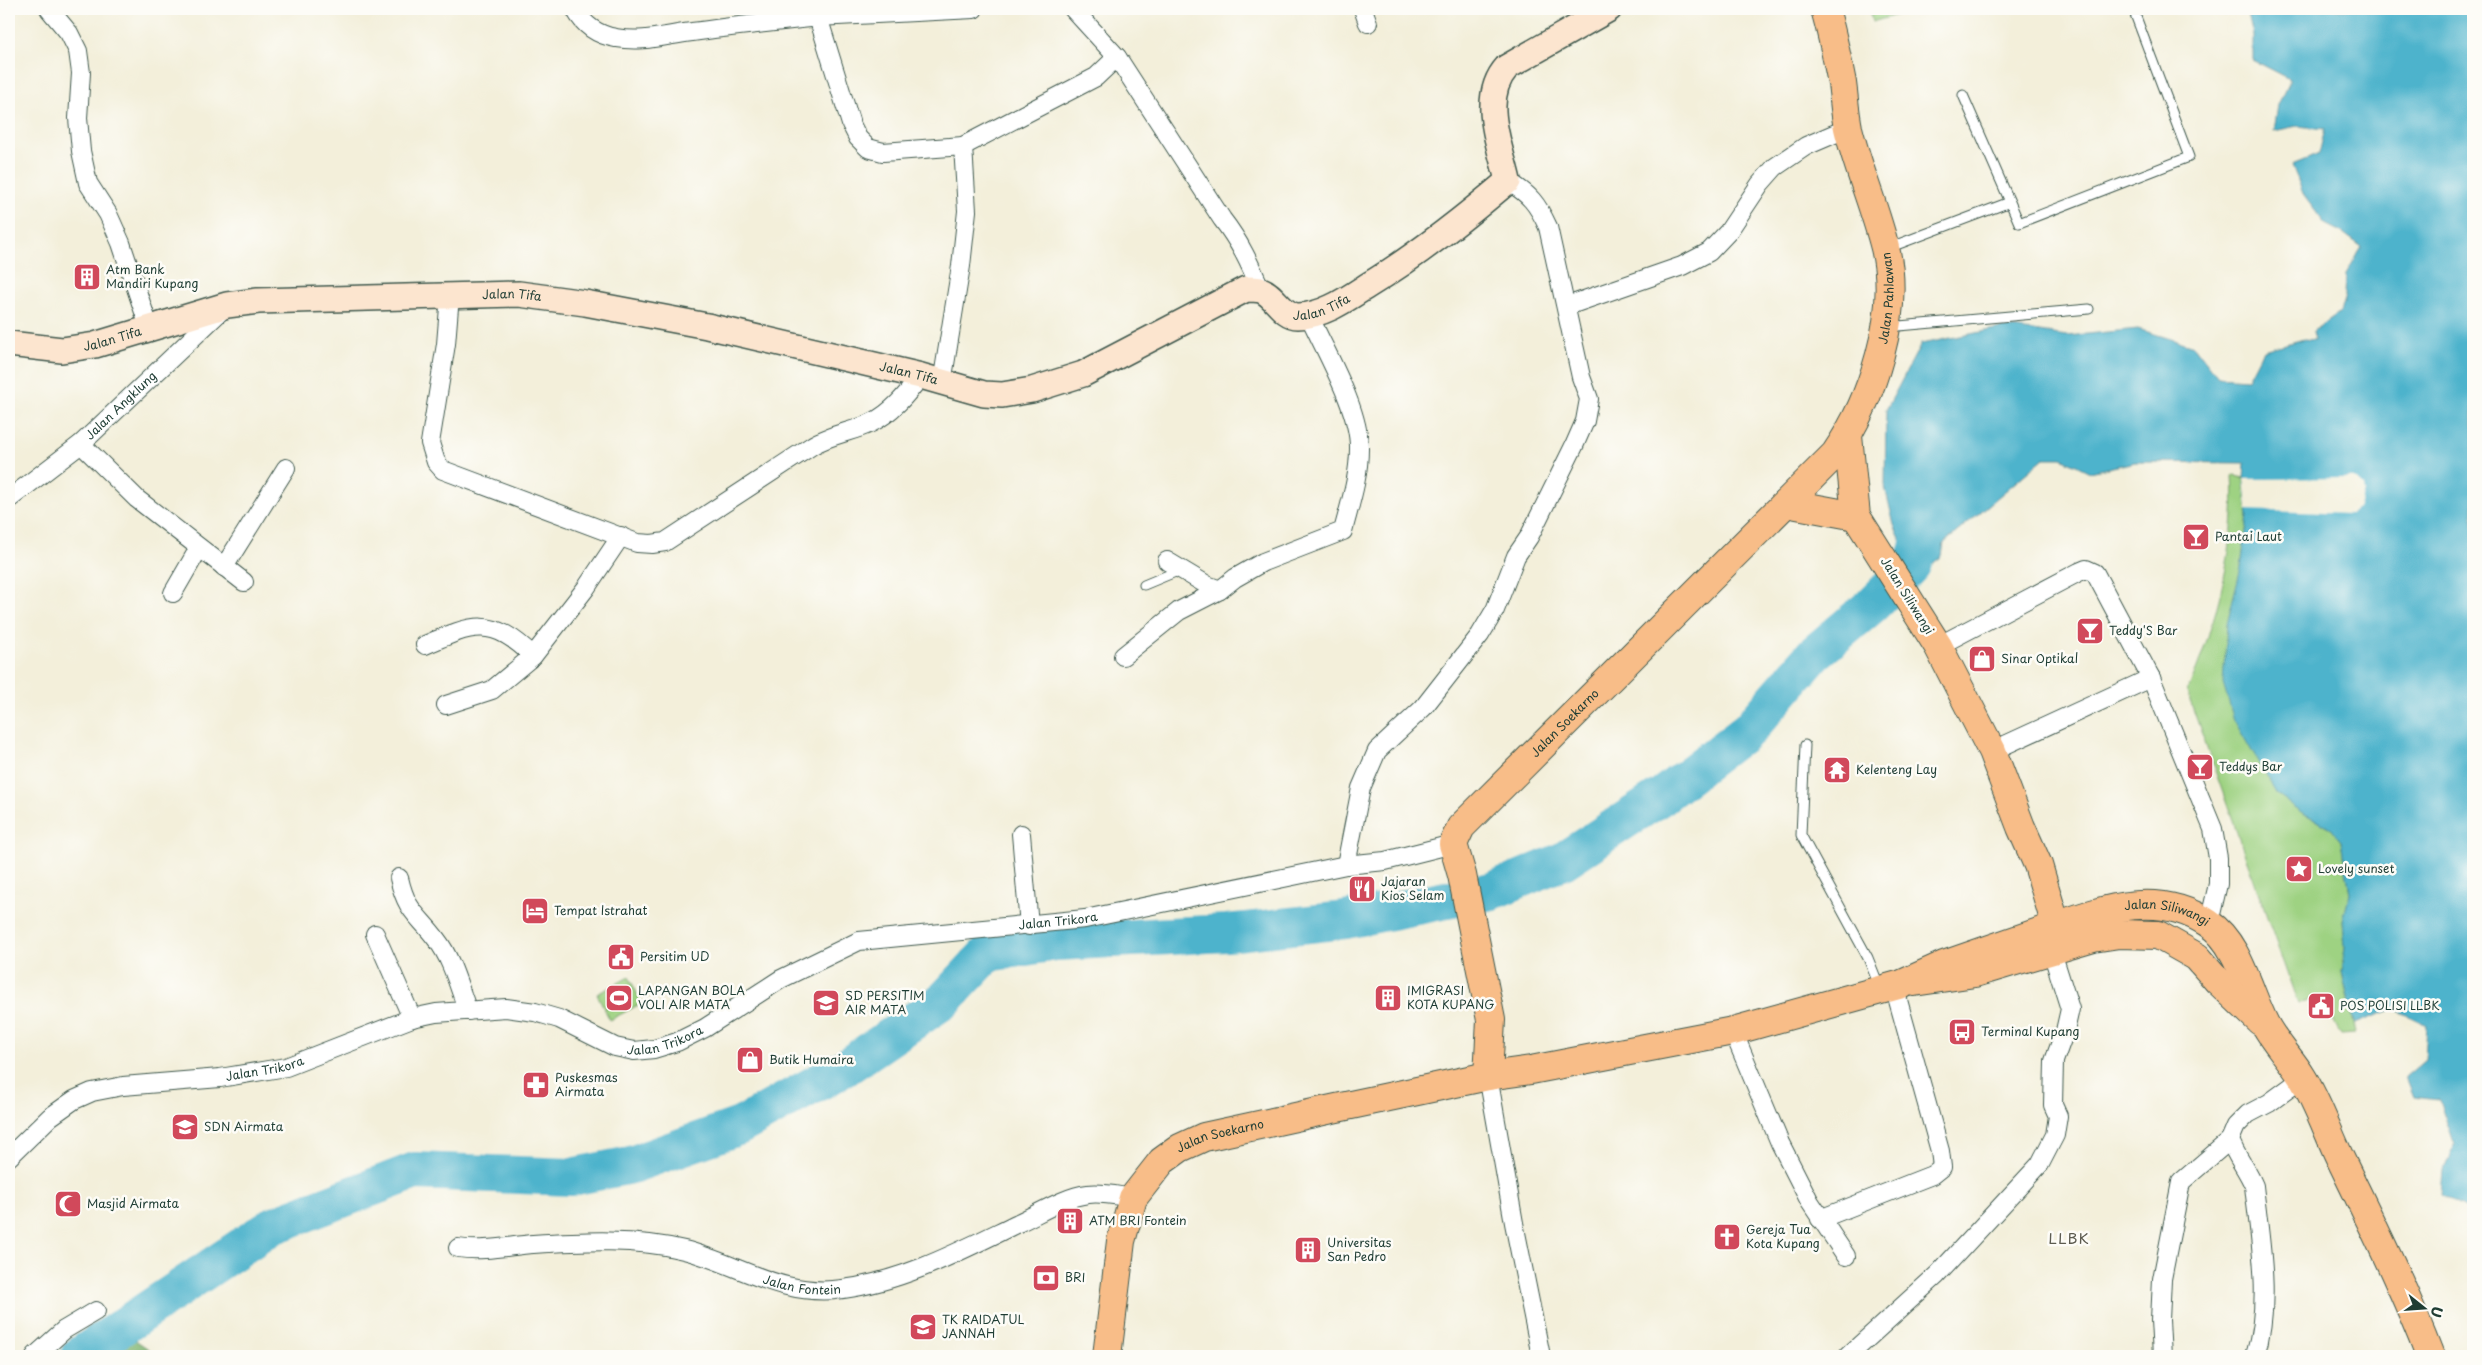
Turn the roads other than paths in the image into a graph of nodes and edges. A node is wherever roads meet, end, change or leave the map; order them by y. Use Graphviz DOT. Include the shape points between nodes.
graph roads {
  1 [pos="49,9"];
  2 [pos="575,9"];
  3 [pos="974,9"];
  4 [pos="1072,9"];
  5 [pos="1609,9"];
  6 [pos="1825,9"];
  7 [pos="2133,9"];
  8 [pos="818,17"];
  9 [pos="1117,58"];
  10 [pos="1963,95"];
  11 [pos="1848,128"];
  12 [pos="963,146"];
  13 [pos="1508,181"];
  14 [pos="2010,202"];
  15 [pos="1886,249"];
  16 [pos="1261,290"];
  17 [pos="450,295"];
  18 [pos="227,305"];
  19 [pos="1567,306"];
  20 [pos="2089,309"];
  21 [pos="1308,313"];
  22 [pos="1885,327"];
  23 [pos="150,330"];
  24 [pos="9,344"];
  25 [pos="931,380"];
  26 [pos="1848,436"];
  27 [pos="81,444"];
  28 [pos="286,468"];
  29 [pos="9,499"];
  30 [pos="1786,503"];
  31 [pos="1856,516"];
  32 [pos="621,536"];
  33 [pos="199,548"];
  34 [pos="1173,566"];
  35 [pos="224,567"];
  36 [pos="244,582"];
  37 [pos="1144,584"];
  38 [pos="1220,590"];
  39 [pos="173,593"];
  40 [pos="424,645"];
  41 [pos="1938,646"];
  42 [pos="533,656"];
  43 [pos="1123,656"];
  44 [pos="2151,678"];
  45 [pos="446,705"];
  46 [pos="1805,745"];
  47 [pos="1992,751"];
  48 [pos="1020,834"];
  49 [pos="1453,844"];
  50 [pos="1346,865"];
  51 [pos="399,878"];
  52 [pos="2210,923"];
  53 [pos="1029,926"];
  54 [pos="375,934"];
  55 [pos="2054,939"];
  56 [pos="1892,986"];
  57 [pos="468,1011"];
  58 [pos="412,1018"];
  59 [pos="2265,1025"];
  60 [pos="1733,1030"];
  61 [pos="1488,1076"];
  62 [pos="2303,1078"];
  63 [pos="2230,1140"];
  64 [pos="9,1157"];
  65 [pos="1133,1198"];
  66 [pos="1820,1218"];
  67 [pos="458,1248"];
  68 [pos="1846,1256"];
  69 [pos="96,1311"];
  70 [pos="35,1356"];
  71 [pos="1107,1356"];
  72 [pos="1541,1356"];
  73 [pos="1848,1356"];
  74 [pos="2162,1356"];
  75 [pos="2256,1356"];
  76 [pos="2430,1356"];
  1 -- 23 [label="street" via="69,33 78,51 81,73 80,151 88,183 108,214 121,243"];
  2 -- 8 [label="street" via="593,31 631,40"];
  3 -- 8 [label="street"];
  4 -- 9 [label="street"];
  5 -- 13 [label="street" via="1507,66 1498,77 1493,109"];
  6 -- 11 [label="main road, Jalan Pahlawan" via="1835,46"];
  7 -- 14 [label="lane" via="2189,157 2019,223"];
  8 -- 12 [label="street" via="851,124 868,148 883,152"];
  9 -- 12 [label="street" via="1096,77"];
  9 -- 16 [label="street" via="1247,255"];
  10 -- 14 [label="lane"];
  11 -- 15 [label="main road, Jalan Pahlawan"];
  11 -- 19 [label="street" via="1806,146 1775,167 1728,232 1709,252 1682,266"];
  12 -- 25 [label="street" via="967,211 961,266"];
  13 -- 19 [label="street" via="1528,193 1548,227"];
  13 -- 21 [label="street, Jalan Tifa" via="1400,266 1331,308"];
  14 -- 15 [label="lane"];
  15 -- 22 [label="main road, Jalan Pahlawan" via="1890,296"];
  16 -- 21 [label="street, Jalan Tifa" via="1293,315"];
  16 -- 25 [label="street, Jalan Tifa" via="1246,289 1082,374 1032,390 984,394"];
  17 -- 18 [label="street, Jalan Tifa" via="258,300"];
  17 -- 25 [label="street, Jalan Tifa" via="519,294 585,303 707,326"];
  17 -- 32 [label="street" via="446,344 430,443 436,462 443,470"];
  18 -- 23 [label="street, Jalan Tifa"];
  18 -- 27 [label="street, Jalan Angklung"];
  19 -- 50 [label="street" via="1581,378 1589,399 1584,421 1529,536 1516,556 1495,610 1480,635 1423,708 1377,751 1361,788"];
  20 -- 22 [label="lane"];
  21 -- 38 [label="street" via="1356,425 1358,468 1344,531 1263,562"];
  22 -- 26 [label="main road, Jalan Pahlawan" via="1875,369"];
  23 -- 24 [label="street, Jalan Tifa" via="62,350"];
  25 -- 32 [label="street" via="870,423 829,436 813,445 665,542 637,543"];
  26 -- 30 [label="main road, Jalan Soekarno" via="1821,470"];
  26 -- 31 [label="main road"];
  27 -- 29 [label="street, Jalan Angklung"];
  27 -- 33 [label="street" via="137,499"];
  28 -- 35 [label="street"];
  30 -- 31 [label="main road"];
  30 -- 49 [label="main road, Jalan Soekarno" via="1471,816"];
  31 -- 41 [label="main road, Jalan Siliwangi"];
  32 -- 42 [label="street" via="586,588"];
  33 -- 35 [label="street"];
  33 -- 39 [label="street"];
  34 -- 37 [label="lane"];
  34 -- 38 [label="street"];
  35 -- 36 [label="street"];
  38 -- 43 [label="street" via="1179,612"];
  40 -- 42 [label="street" via="455,632 483,627 500,631 516,640"];
  41 -- 44 [label="street" via="2086,570 2096,573 2104,586"];
  41 -- 47 [label="main road, Jalan Siliwangi"];
  42 -- 45 [label="street" via="492,690"];
  44 -- 47 [label="street"];
  44 -- 52 [label="street" via="2213,829 2218,884"];
  46 -- 56 [label="lane" via="1801,835 1868,958"];
  47 -- 55 [label="main road, Jalan Siliwangi" via="2038,865"];
  48 -- 53 [label="street"];
  49 -- 50 [label="street, Jalan Trikora" via="1385,862"];
  49 -- 61 [label="main road" via="1491,1020"];
  50 -- 53 [label="street, Jalan Trikora" via="1085,919"];
  51 -- 57 [label="street" via="409,907 444,951"];
  52 -- 55 [label="main road, Jalan Siliwangi" via="2184,911 2135,904 2112,907"];
  52 -- 59 [label="main road, Jalan Siliwangi" via="2238,962"];
  53 -- 57 [label="street, Jalan Trikora" via="859,941 781,979 705,1028 678,1042 654,1049 634,1051 615,1047 559,1019 536,1012 506,1008"];
  54 -- 58 [label="street"];
  55 -- 56 [label="main road, Jalan Soekarno" via="1944,965"];
  55 -- 59 [label="main road" via="2158,936 2197,957"];
  55 -- 73 [label="street" via="2063,994 2070,1009 2054,1061 2053,1105 2058,1116 2052,1144 2040,1164 1937,1275"];
  56 -- 60 [label="main road, Jalan Soekarno"];
  56 -- 66 [label="street" via="1942,1167 1932,1175"];
  57 -- 58 [label="street, Jalan Trikora"];
  58 -- 64 [label="street, Jalan Trikora" via="286,1067 92,1092 50,1117"];
  59 -- 62 [label="main road, Jalan Siliwangi"];
  60 -- 61 [label="main road, Jalan Soekarno"];
  60 -- 66 [label="street" via="1780,1143"];
  61 -- 65 [label="main road, Jalan Soekarno" via="1204,1137 1162,1160"];
  61 -- 72 [label="street"];
  62 -- 63 [label="street" via="2248,1114 2236,1126"];
  62 -- 76 [label="main road, Jalan Siliwangi" via="2415,1316"];
  63 -- 74 [label="street" via="2181,1182 2162,1279"];
  63 -- 75 [label="street" via="2254,1186 2264,1286"];
  65 -- 67 [label="street, Jalan Fontein" via="1104,1194 1071,1198 903,1275 841,1290 809,1290 779,1285 713,1259 657,1245 580,1242 480,1250"];
  65 -- 71 [label="main road, Jalan Soekarno" via="1120,1241"];
  66 -- 68 [label="street"];
  69 -- 70 [label="street" via="64,1330"];
}
